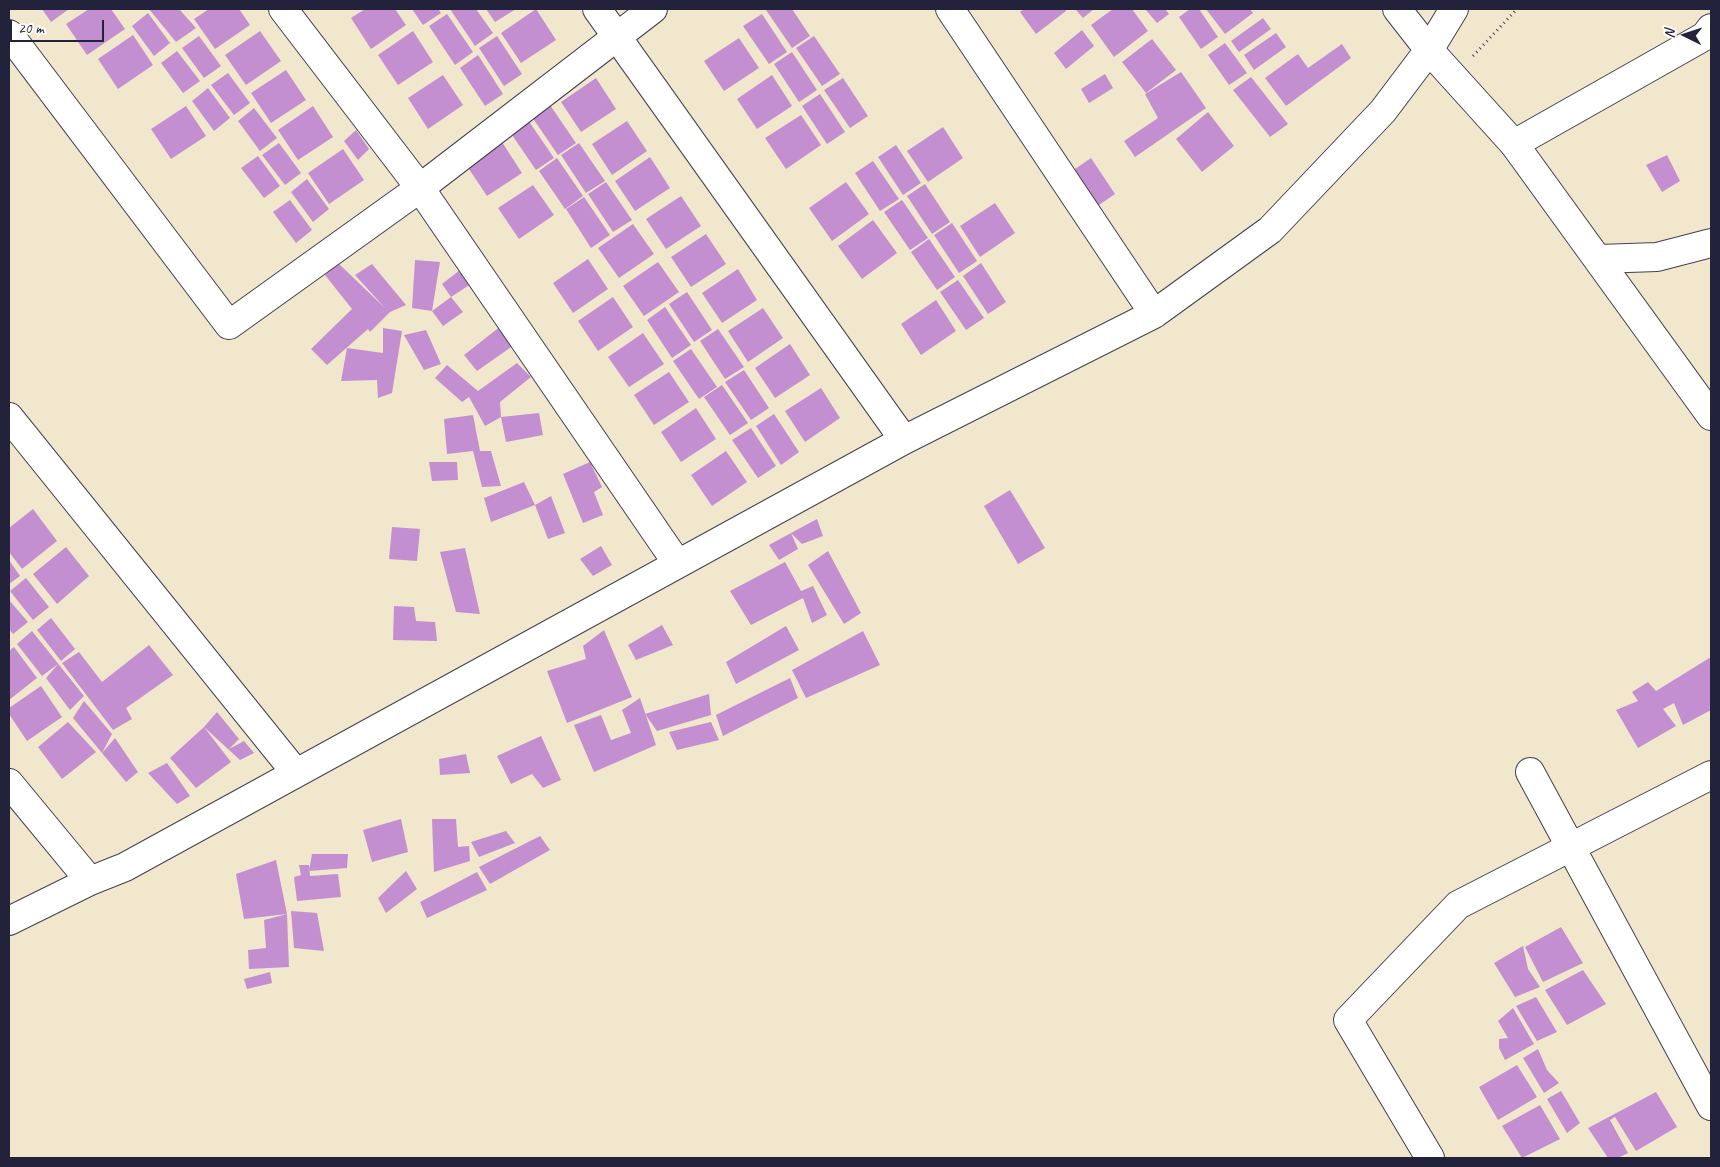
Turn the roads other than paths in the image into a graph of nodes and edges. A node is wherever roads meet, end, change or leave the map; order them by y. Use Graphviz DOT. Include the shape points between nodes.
graph roads {
  1 [pos="283,9"];
  2 [pos="597,9"];
  3 [pos="653,9"];
  4 [pos="950,9"];
  5 [pos="1397,9"];
  6 [pos="1454,9"];
  7 [pos="1711,28"];
  8 [pos="9,34"];
  9 [pos="618,35"];
  10 [pos="1429,50"];
  11 [pos="1514,144"];
  12 [pos="420,188"];
  13 [pos="1711,243"];
  14 [pos="1599,259"];
  15 [pos="1154,314"];
  16 [pos="1711,416"];
  17 [pos="9,417"];
  18 [pos="904,440"];
  19 [pos="677,563"];
  20 [pos="1530,772"];
  21 [pos="296,773"];
  22 [pos="1711,775"];
  23 [pos="9,782"];
  24 [pos="1571,847"];
  25 [pos="90,881"];
  26 [pos="9,921"];
  27 [pos="1711,1106"];
  28 [pos="1430,1158"];
  1 -- 12 [label="street"];
  2 -- 9 [label="street"];
  3 -- 9 [label="street"];
  4 -- 15 [label="street"];
  5 -- 10 [label="street"];
  6 -- 10 [label="street"];
  7 -- 11 [label="street" via="1704,36"];
  8 -- 12 [label="street" via="229,325"];
  9 -- 12 [label="street"];
  9 -- 18 [label="street"];
  10 -- 11 [label="street"];
  10 -- 15 [label="street" via="1383,111 1270,230"];
  11 -- 14 [label="street"];
  12 -- 19 [label="street"];
  13 -- 14 [label="street" via="1657,257"];
  14 -- 16 [label="street"];
  15 -- 18 [label="street"];
  17 -- 21 [label="street"];
  18 -- 19 [label="street"];
  19 -- 21 [label="street"];
  20 -- 24 [label="street"];
  21 -- 25 [label="street" via="125,867"];
  22 -- 24 [label="street"];
  23 -- 25 [label="street"];
  24 -- 27 [label="street"];
  24 -- 28 [label="street" via="1458,905 1348,1020"];
  25 -- 26 [label="street"];
}
